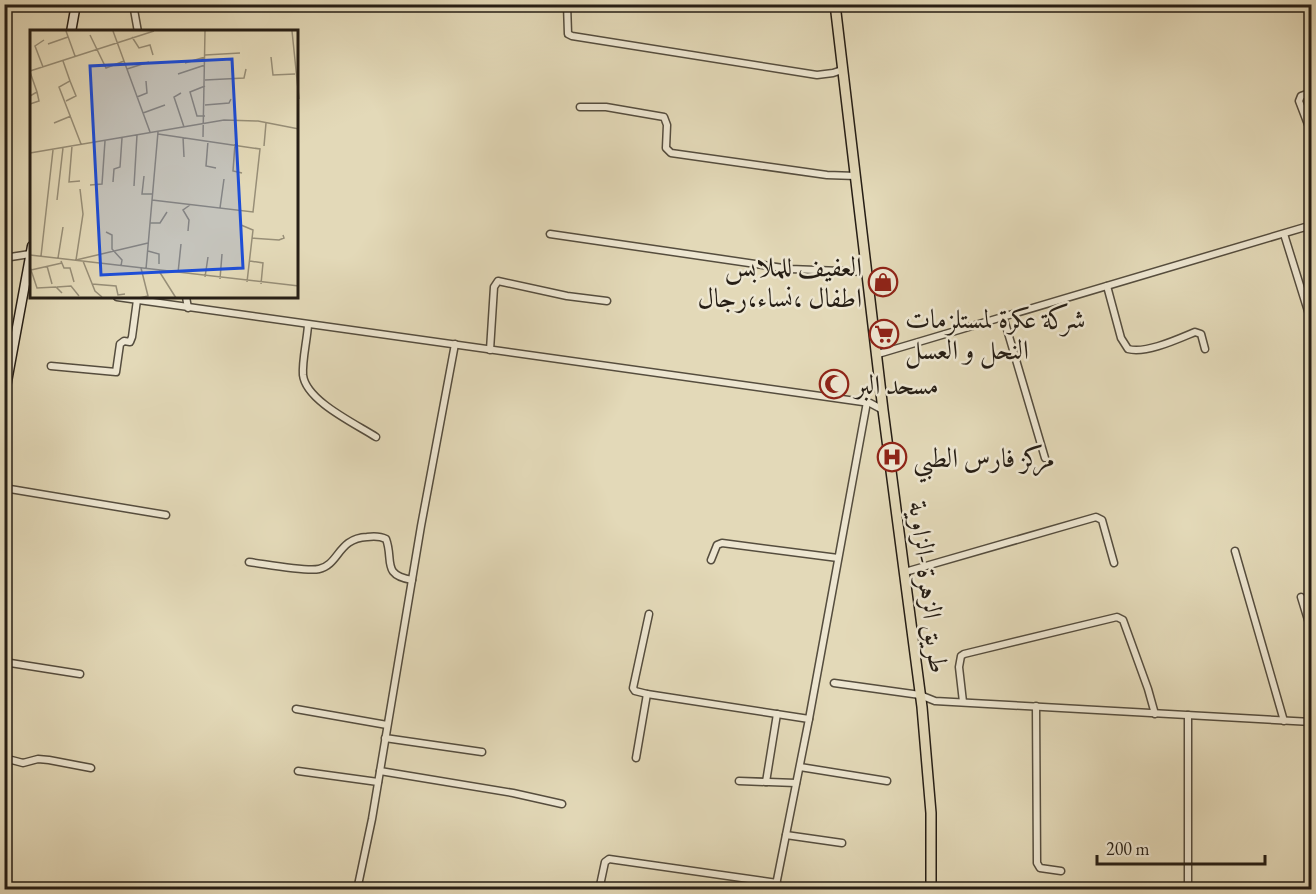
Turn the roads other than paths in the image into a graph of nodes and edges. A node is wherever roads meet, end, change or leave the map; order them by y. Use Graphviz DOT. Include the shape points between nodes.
graph roads {
  1 [pos="76,4"];
  2 [pos="133,4"];
  3 [pos="567,4"];
  4 [pos="835,4"];
  5 [pos="71,30"];
  6 [pos="138,30"];
  7 [pos="842,70"];
  8 [pos="1311,92"];
  9 [pos="580,107"];
  10 [pos="1311,135"];
  11 [pos="856,176"];
  12 [pos="1311,225"];
  13 [pos="550,234"];
  14 [pos="1284,234"];
  15 [pos="30,250"];
  16 [pos="4,258"];
  17 [pos="30,266"];
  18 [pos="867,272"];
  19 [pos="29,283"];
  20 [pos="1107,286"];
  21 [pos="124,298"];
  22 [pos="186,298"];
  23 [pos="137,300"];
  24 [pos="607,301"];
  25 [pos="188,308"];
  26 [pos="1003,316"];
  27 [pos="1311,324"];
  28 [pos="308,325"];
  29 [pos="455,344"];
  30 [pos="1205,349"];
  31 [pos="490,350"];
  32 [pos="878,354"];
  33 [pos="12,363"];
  34 [pos="51,366"];
  35 [pos="4,370"];
  36 [pos="5,390"];
  37 [pos="881,390"];
  38 [pos="868,403"];
  39 [pos="883,410"];
  40 [pos="376,437"];
  41 [pos="1045,458"];
  42 [pos="4,488"];
  43 [pos="166,515"];
  44 [pos="1235,551"];
  45 [pos="838,558"];
  46 [pos="711,560"];
  47 [pos="249,562"];
  48 [pos="1114,563"];
  49 [pos="905,572"];
  50 [pos="412,580"];
  51 [pos="1301,597"];
  52 [pos="649,614"];
  53 [pos="1311,633"];
  54 [pos="4,662"];
  55 [pos="80,674"];
  56 [pos="834,683"];
  57 [pos="647,693"];
  58 [pos="920,694"];
  59 [pos="935,701"];
  60 [pos="963,702"];
  61 [pos="1036,706"];
  62 [pos="921,707"];
  63 [pos="296,709"];
  64 [pos="777,714"];
  65 [pos="1155,714"];
  66 [pos="1188,716"];
  67 [pos="809,718"];
  68 [pos="1284,721"];
  69 [pos="1311,722"];
  70 [pos="387,725"];
  71 [pos="385,738"];
  72 [pos="482,752"];
  73 [pos="4,758"];
  74 [pos="636,758"];
  75 [pos="800,767"];
  76 [pos="91,768"];
  77 [pos="297,771"];
  78 [pos="380,771"];
  79 [pos="740,781"];
  80 [pos="887,781"];
  81 [pos="378,782"];
  82 [pos="766,782"];
  83 [pos="796,783"];
  84 [pos="562,804"];
  85 [pos="786,835"];
  86 [pos="842,843"];
  87 [pos="1061,871"];
  88 [pos="776,886"];
  89 [pos="357,890"];
  90 [pos="599,890"];
  91 [pos="931,890"];
  92 [pos="1188,890"];
  1 -- 5 [label="street"];
  2 -- 6 [label="street"];
  3 -- 7 [label="street" via="568,34 572,36 817,75"];
  4 -- 7 [label="main road, طريق الزهرة -الزاوية"];
  7 -- 11 [label="main road, طريق الزهرة -الزاوية"];
  8 -- 10 [label="street" via="1299,101"];
  9 -- 11 [label="street" via="606,107 664,117 666,148 671,153"];
  11 -- 18 [label="main road, طريق الزهرة -الزاوية"];
  12 -- 14 [label="street"];
  13 -- 18 [label="street" via="790,269"];
  14 -- 20 [label="street"];
  14 -- 27 [label="street"];
  15 -- 16 [label="street"];
  17 -- 19 [label="street"];
  18 -- 32 [label="main road, طريق الزهرة -الزاوية"];
  19 -- 33 [label="street"];
  20 -- 26 [label="street"];
  20 -- 30 [label="street" via="1120,338 1128,349 1147,349 1195,332 1201,334"];
  21 -- 23 [label="street"];
  22 -- 25 [label="street"];
  23 -- 25 [label="street"];
  23 -- 34 [label="street" via="132,337 130,342 120,344 116,372"];
  24 -- 31 [label="street" via="498,281 494,287"];
  25 -- 28 [label="street"];
  26 -- 32 [label="street"];
  26 -- 41 [label="street"];
  28 -- 29 [label="street"];
  28 -- 40 [label="street" via="303,376 309,390"];
  29 -- 31 [label="street"];
  29 -- 50 [label="street"];
  31 -- 38 [label="street"];
  32 -- 37 [label="main road, طريق الزهرة -الزاوية"];
  33 -- 35 [label="street"];
  33 -- 36 [label="street"];
  37 -- 38 [label="street"];
  37 -- 39 [label="main road, طريق الزهرة -الزاوية"];
  38 -- 39 [label="street"];
  38 -- 45 [label="street"];
  39 -- 49 [label="main road, طريق الزهرة -الزاوية"];
  42 -- 43 [label="street"];
  44 -- 68 [label="street"];
  45 -- 46 [label="street" via="722,543 717,545"];
  45 -- 67 [label="street"];
  47 -- 50 [label="street" via="320,569 352,539 381,536 387,542 392,571"];
  48 -- 49 [label="street" via="1102,520 1095,517"];
  49 -- 58 [label="main road, طريق الزهرة -الزاوية"];
  50 -- 70 [label="street"];
  51 -- 53 [label="street"];
  52 -- 57 [label="street" via="633,688"];
  54 -- 55 [label="street"];
  56 -- 58 [label="street"];
  57 -- 64 [label="street"];
  57 -- 74 [label="street"];
  58 -- 59 [label="street"];
  58 -- 62 [label="main road, طريق الزهرة -الزاوية"];
  59 -- 60 [label="street"];
  59 -- 62 [label="street"];
  60 -- 61 [label="street"];
  60 -- 65 [label="street" via="959,667 964,654 1117,617 1123,620"];
  61 -- 65 [label="street"];
  61 -- 87 [label="street" via="1037,863 1040,868"];
  62 -- 91 [label="main road, طريق الزهرة -الزاوية" via="931,813"];
  63 -- 70 [label="street"];
  64 -- 67 [label="street"];
  64 -- 82 [label="street"];
  65 -- 66 [label="street"];
  66 -- 68 [label="street"];
  66 -- 92 [label="street"];
  67 -- 75 [label="street"];
  68 -- 69 [label="street"];
  70 -- 71 [label="street"];
  71 -- 72 [label="street"];
  71 -- 78 [label="street"];
  73 -- 76 [label="street" via="24,763 49,760"];
  75 -- 80 [label="street"];
  75 -- 83 [label="street"];
  77 -- 81 [label="street"];
  78 -- 81 [label="street"];
  78 -- 84 [label="street"];
  79 -- 82 [label="street"];
  81 -- 89 [label="street"];
  82 -- 83 [label="street"];
  83 -- 85 [label="street"];
  85 -- 86 [label="street"];
  85 -- 88 [label="street"];
  88 -- 90 [label="street" via="609,860 605,862"];
}
